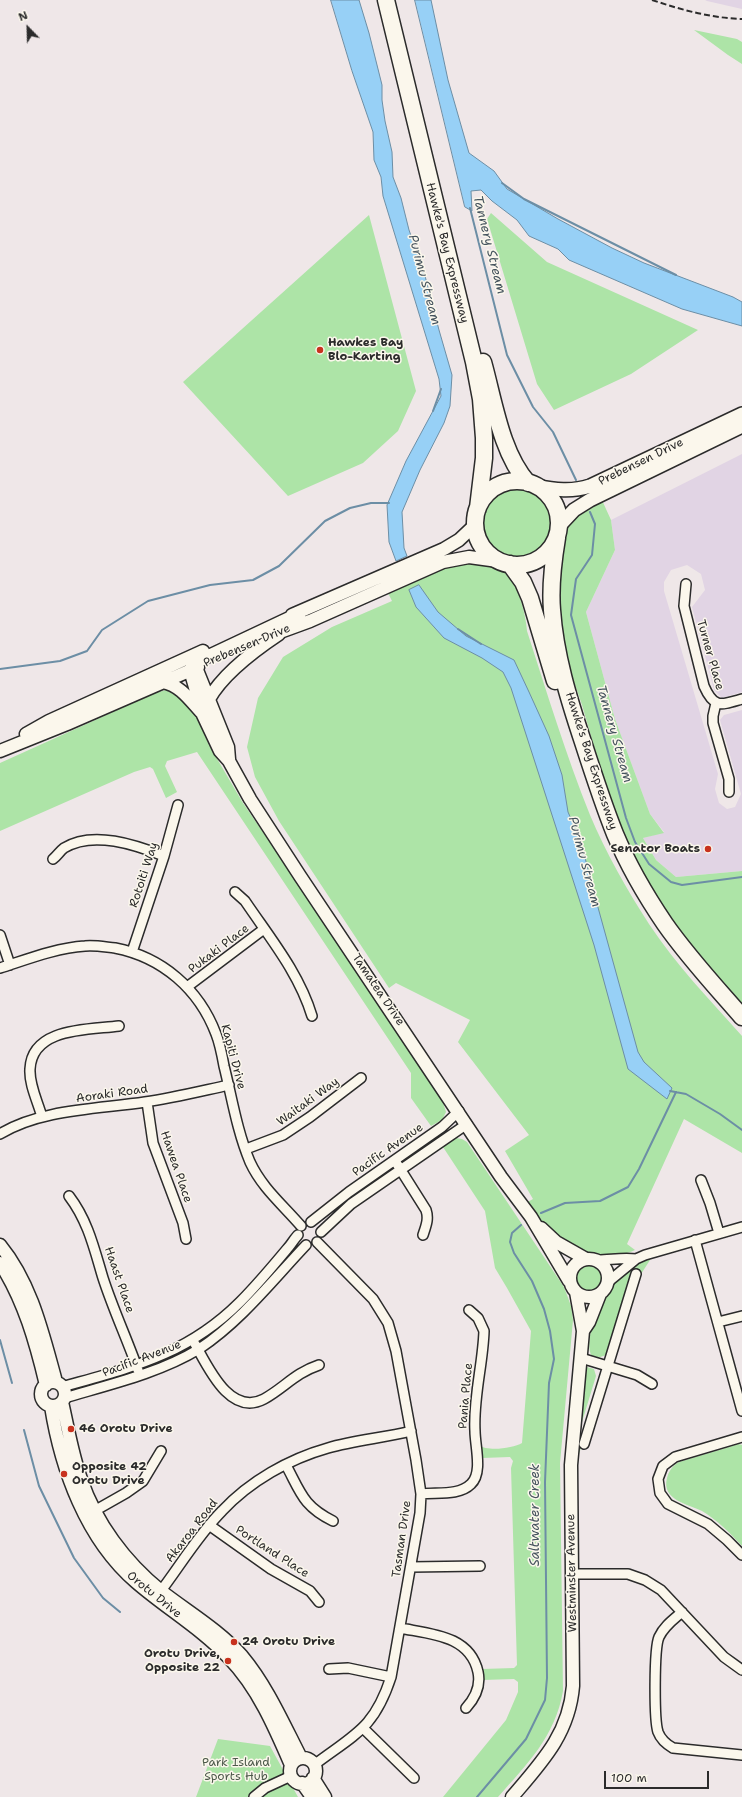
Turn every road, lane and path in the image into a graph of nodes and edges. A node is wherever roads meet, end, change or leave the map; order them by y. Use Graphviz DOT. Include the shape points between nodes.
graph roads {
  1 [pos="386,0"];
  2 [pos="393,0"];
  3 [pos="742,414"];
  4 [pos="742,426"];
  5 [pos="532,485"];
  6 [pos="477,516"];
  7 [pos="558,532"];
  8 [pos="504,563"];
  9 [pos="686,584"];
  10 [pos="300,613"];
  11 [pos="290,627"];
  12 [pos="192,669"];
  13 [pos="163,682"];
  14 [pos="208,699"];
  15 [pos="742,699"];
  16 [pos="716,703"];
  17 [pos="203,715"];
  18 [pos="49,721"];
  19 [pos="0,748"];
  20 [pos="0,751"];
  21 [pos="229,761"];
  22 [pos="729,792"];
  23 [pos="178,805"];
  24 [pos="164,856"];
  25 [pos="53,859"];
  26 [pos="234,892"];
  27 [pos="264,929"];
  28 [pos="0,935"];
  29 [pos="132,952"];
  30 [pos="10,964"];
  31 [pos="0,968"];
  32 [pos="187,987"];
  33 [pos="312,1016"];
  34 [pos="742,1017"];
  35 [pos="742,1025"];
  36 [pos="119,1026"];
  37 [pos="361,1078"];
  38 [pos="229,1085"];
  39 [pos="147,1102"];
  40 [pos="459,1111"];
  41 [pos="42,1117"];
  42 [pos="467,1124"];
  43 [pos="0,1134"];
  44 [pos="246,1149"];
  45 [pos="395,1161"];
  46 [pos="400,1169"];
  47 [pos="701,1180"];
  48 [pos="69,1196"];
  49 [pos="531,1217"];
  50 [pos="311,1222"];
  51 [pos="300,1226"];
  52 [pos="742,1227"];
  53 [pos="321,1232"];
  54 [pos="719,1233"];
  55 [pos="298,1235"];
  56 [pos="423,1235"];
  57 [pos="186,1239"];
  58 [pos="695,1240"];
  59 [pos="317,1242"];
  60 [pos="0,1244"];
  61 [pos="306,1245"];
  62 [pos="636,1259"];
  63 [pos="592,1260"];
  64 [pos="0,1263"];
  65 [pos="636,1274"];
  66 [pos="569,1281"];
  67 [pos="608,1282"];
  68 [pos="576,1292"];
  69 [pos="600,1294"];
  70 [pos="470,1310"];
  71 [pos="742,1316"];
  72 [pos="718,1322"];
  73 [pos="583,1331"];
  74 [pos="192,1340"];
  75 [pos="198,1349"];
  76 [pos="581,1358"];
  77 [pos="137,1366"];
  78 [pos="319,1366"];
  79 [pos="608,1366"];
  80 [pos="140,1375"];
  81 [pos="652,1384"];
  82 [pos="57,1393"];
  83 [pos="742,1411"];
  84 [pos="411,1431"];
  85 [pos="742,1437"];
  86 [pos="584,1444"];
  87 [pos="161,1451"];
  88 [pos="286,1465"];
  89 [pos="421,1494"];
  90 [pos="90,1513"];
  91 [pos="333,1521"];
  92 [pos="210,1525"];
  93 [pos="742,1555"];
  94 [pos="480,1566"];
  95 [pos="411,1567"];
  96 [pos="572,1574"];
  97 [pos="158,1595"];
  98 [pos="319,1602"];
  99 [pos="682,1612"];
  100 [pos="400,1628"];
  101 [pos="329,1669"];
  102 [pos="742,1670"];
  103 [pos="391,1677"];
  104 [pos="466,1708"];
  105 [pos="363,1728"];
  106 [pos="742,1755"];
  107 [pos="301,1758"];
  108 [pos="314,1765"];
  109 [pos="291,1770"];
  110 [pos="414,1778"];
  111 [pos="308,1781"];
  112 [pos="254,1797"];
  113 [pos="312,1797"];
  114 [pos="325,1797"];
  115 [pos="512,1797"];
  1 -- 6 [label="highway, Hawke's Bay Expressway" via="481,399 484,458"];
  2 -- 5 [label="highway, Hawke's Bay Expressway" via="456,261 502,432 515,468"];
  3 -- 5 [label="main road, Prebensen Drive" via="590,486 560,490"];
  4 -- 7 [label="main road, Prebensen Drive" via="590,500 574,510"];
  5 -- 6 [label="highway" via="515,482 498,486 487,495"];
  5 -- 7 [label="highway" via="546,494 555,505"];
  6 -- 8 [label="highway" via="480,541 487,552"];
  6 -- 10 [label="main road, Prebensen Drive" via="459,540 444,549"];
  7 -- 8 [label="highway" via="551,548 538,559 527,564"];
  7 -- 34 [label="highway, Hawke's Bay Expressway" via="551,598 558,650 576,720 616,835 665,924"];
  8 -- 11 [label="main road, Prebensen Drive" via="469,557 443,562 310,621"];
  8 -- 35 [label="highway, Hawke's Bay Expressway" via="522,582 530,598 579,759 618,854 643,901 664,933"];
  9 -- 16 [label="street, Turner Place" via="684,606 704,686 708,696"];
  10 -- 12 [label="main road" via="196,662"];
  10 -- 18 [label="main road, Prebensen Drive" via="254,629"];
  11 -- 12 [label="main road, Prebensen Drive"];
  11 -- 14 [label="main road" via="243,662 221,682"];
  12 -- 13 [label="main road, Prebensen Drive"];
  12 -- 14 [label="main road, Tamatea Drive" via="199,674"];
  12 -- 17 [label="main road, Tamatea Drive"];
  12 -- 18 [label="main road" via="182,668"];
  13 -- 17 [label="main road" via="171,683 182,692"];
  13 -- 20 [label="main road, Prebensen Drive"];
  14 -- 21 [label="main road, Tamatea Drive" via="228,747"];
  15 -- 16 [label="street, Turner Place"];
  16 -- 22 [label="street" via="714,723 729,779"];
  17 -- 21 [label="main road, Tamatea Drive" via="220,751"];
  18 -- 19 [label="main road, Prebensen Drive"];
  21 -- 40 [label="main road, Tamatea Drive" via="250,799 300,876"];
  23 -- 24 [label="street, Rotoiti Way"];
  24 -- 25 [label="street" via="122,842 102,840 76,843 64,848"];
  24 -- 29 [label="street, Rotoiti Way"];
  26 -- 27 [label="street, Pukaki Place" via="245,901"];
  27 -- 32 [label="street, Pukaki Place"];
  27 -- 33 [label="street, Pukaki Place" via="297,978"];
  28 -- 30 [label="street"];
  29 -- 30 [label="street, Kapiti Drive" via="86,945"];
  29 -- 32 [label="street, Kapiti Drive" via="160,965 177,976"];
  30 -- 31 [label="street, Kapiti Drive"];
  32 -- 38 [label="street, Kapiti Drive" via="206,1012 217,1034"];
  36 -- 41 [label="street" via="58,1034 38,1048 30,1068"];
  37 -- 44 [label="street, Waitaki Way" via="283,1135"];
  38 -- 39 [label="street, Aoraki Road"];
  38 -- 44 [label="street, Kapiti Drive" via="237,1124"];
  39 -- 41 [label="street, Aoraki Road"];
  39 -- 57 [label="street, Hawea Place" via="153,1143 183,1223"];
  40 -- 42 [label="main road, Tamatea Drive"];
  40 -- 45 [label="street, Pacific Avenue" via="442,1127"];
  41 -- 43 [label="street, Aoraki Road" via="18,1124"];
  42 -- 46 [label="street, Pacific Avenue"];
  42 -- 49 [label="main road, Tamatea Drive"];
  44 -- 51 [label="street, Kapiti Drive" via="257,1175 266,1188"];
  45 -- 46 [label="street"];
  45 -- 50 [label="street, Pacific Avenue"];
  46 -- 53 [label="street, Pacific Avenue" via="351,1204"];
  46 -- 56 [label="street" via="426,1210 428,1216"];
  47 -- 54 [label="street"];
  48 -- 77 [label="street, Haast Place" via="85,1221"];
  49 -- 63 [label="main road, Tamatea Drive" via="556,1242"];
  49 -- 66 [label="main road, Tamatea Drive"];
  50 -- 51 [label="street"];
  50 -- 53 [label="street" via="318,1225"];
  51 -- 55 [label="street"];
  52 -- 54 [label="street"];
  53 -- 59 [label="street"];
  54 -- 58 [label="street"];
  55 -- 61 [label="street" via="300,1241"];
  55 -- 74 [label="street, Pacific Avenue" via="242,1300 218,1322"];
  58 -- 62 [label="street"];
  58 -- 72 [label="street"];
  59 -- 61 [label="street"];
  59 -- 84 [label="street, Tasman Drive" via="374,1298 388,1323"];
  60 -- 82 [label="main road, Orotu Drive" via="14,1264 32,1299"];
  61 -- 75 [label="street, Pacific Avenue" via="248,1309"];
  62 -- 63 [label="street"];
  62 -- 67 [label="street"];
  63 -- 66 [label="main road" via="577,1263 572,1268"];
  63 -- 67 [label="main road" via="602,1263 608,1271"];
  64 -- 82 [label="main road, Orotu Drive" via="16,1292"];
  65 -- 79 [label="street"];
  66 -- 68 [label="main road"];
  67 -- 69 [label="main road"];
  68 -- 69 [label="main road" via="588,1296"];
  68 -- 73 [label="main road, Westminster Avenue"];
  69 -- 73 [label="main road, Westminster Avenue"];
  70 -- 89 [label="street, Pania Place" via="478,1318 484,1331 474,1425 476,1476 471,1484 458,1491"];
  71 -- 72 [label="street"];
  72 -- 83 [label="street"];
  73 -- 76 [label="main road, Westminster Avenue"];
  74 -- 75 [label="street"];
  74 -- 77 [label="street, Pacific Avenue"];
  75 -- 78 [label="street" via="219,1384 231,1397 242,1402 263,1400 300,1373"];
  75 -- 80 [label="street, Pacific Avenue"];
  76 -- 79 [label="street"];
  76 -- 96 [label="main road, Westminster Avenue" via="571,1458"];
  77 -- 80 [label="street, Haast Place"];
  77 -- 82 [label="street, Pacific Avenue"];
  79 -- 81 [label="street" via="637,1375"];
  79 -- 86 [label="street"];
  80 -- 82 [label="street, Pacific Avenue"];
  82 -- 90 [label="main road, Orotu Drive" via="62,1454 74,1491"];
  84 -- 88 [label="street, Akaroa Road" via="329,1448"];
  84 -- 89 [label="street, Tasman Drive"];
  85 -- 93 [label="street" via="674,1457 663,1466 658,1479 660,1493 668,1504 708,1524"];
  87 -- 90 [label="street" via="143,1481"];
  88 -- 91 [label="street" via="308,1504 320,1515"];
  88 -- 92 [label="street, Akaroa Road" via="245,1489"];
  89 -- 95 [label="street, Tasman Drive" via="418,1533"];
  90 -- 97 [label="main road, Orotu Drive" via="109,1552 123,1570"];
  92 -- 97 [label="street, Akaroa Road"];
  92 -- 98 [label="street, Portland Place" via="271,1569 310,1591"];
  94 -- 95 [label="street"];
  95 -- 100 [label="street, Tasman Drive"];
  96 -- 99 [label="street" via="637,1576 662,1590"];
  96 -- 115 [label="main road, Westminster Avenue" via="573,1686 569,1711 550,1752"];
  97 -- 107 [label="main road, Orotu Drive" via="212,1628 241,1656 262,1683"];
  97 -- 109 [label="main road, Orotu Drive" via="216,1645 242,1673 260,1700"];
  99 -- 102 [label="street" via="724,1657"];
  99 -- 106 [label="street" via="662,1631 657,1644 656,1723 660,1737 673,1748"];
  100 -- 103 [label="street, Tasman Drive"];
  100 -- 104 [label="street" via="445,1636 466,1649 477,1666 479,1677 478,1690"];
  101 -- 103 [label="street" via="348,1668"];
  103 -- 105 [label="street, Tasman Drive" via="379,1708"];
  105 -- 108 [label="street, Tasman Drive"];
  105 -- 110 [label="street"];
  107 -- 108 [label="main road" via="309,1759"];
  107 -- 109 [label="main road" via="295,1760"];
  108 -- 111 [label="main road" via="315,1771"];
  109 -- 111 [label="main road" via="294,1780"];
  109 -- 112 [label="street"];
  111 -- 113 [label="main road"];
  111 -- 114 [label="main road"];
}
